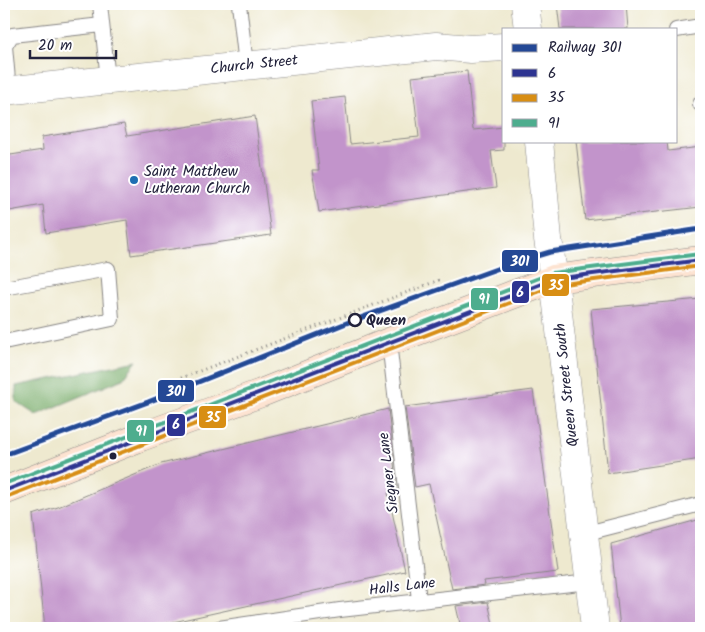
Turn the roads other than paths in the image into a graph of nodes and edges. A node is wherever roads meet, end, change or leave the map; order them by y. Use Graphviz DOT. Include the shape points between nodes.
graph roads {
  1 [pos="100,4"];
  2 [pos="238,4"];
  3 [pos="525,4"];
  4 [pos="102,25"];
  5 [pos="701,26"];
  6 [pos="528,28"];
  7 [pos="678,30"];
  8 [pos="502,47"];
  9 [pos="246,65"];
  10 [pos="108,80"];
  11 [pos="6,91"];
  12 [pos="539,142"];
  13 [pos="701,260"];
  14 [pos="554,279"];
  15 [pos="4,288"];
  16 [pos="4,342"];
  17 [pos="389,342"];
  18 [pos="4,491"];
  19 [pos="701,504"];
  20 [pos="583,534"];
  21 [pos="589,582"];
  22 [pos="419,600"];
  23 [pos="219,628"];
  24 [pos="595,628"];
  1 -- 4 [label="lane"];
  2 -- 9 [label="lane"];
  3 -- 6 [label="street"];
  4 -- 10 [label="lane"];
  4 -- 11 [label="lane" via="12,35 5,46"];
  5 -- 7 [label="lane"];
  8 -- 9 [label="street, Church Street" via="436,46"];
  9 -- 10 [label="street, Church Street"];
  10 -- 11 [label="street, Church Street"];
  12 -- 14 [label="street, Queen Street South"];
  13 -- 14 [label="main road"];
  14 -- 17 [label="main road"];
  14 -- 20 [label="street, Queen Street South"];
  15 -- 16 [label="lane" via="108,269 112,319"];
  17 -- 18 [label="main road"];
  17 -- 22 [label="lane, Siegner Lane"];
  19 -- 20 [label="lane"];
  20 -- 21 [label="street, Queen Street South"];
  21 -- 22 [label="lane, Halls Lane"];
  21 -- 24 [label="street, Queen Street South"];
  22 -- 23 [label="lane, Halls Lane"];
}
